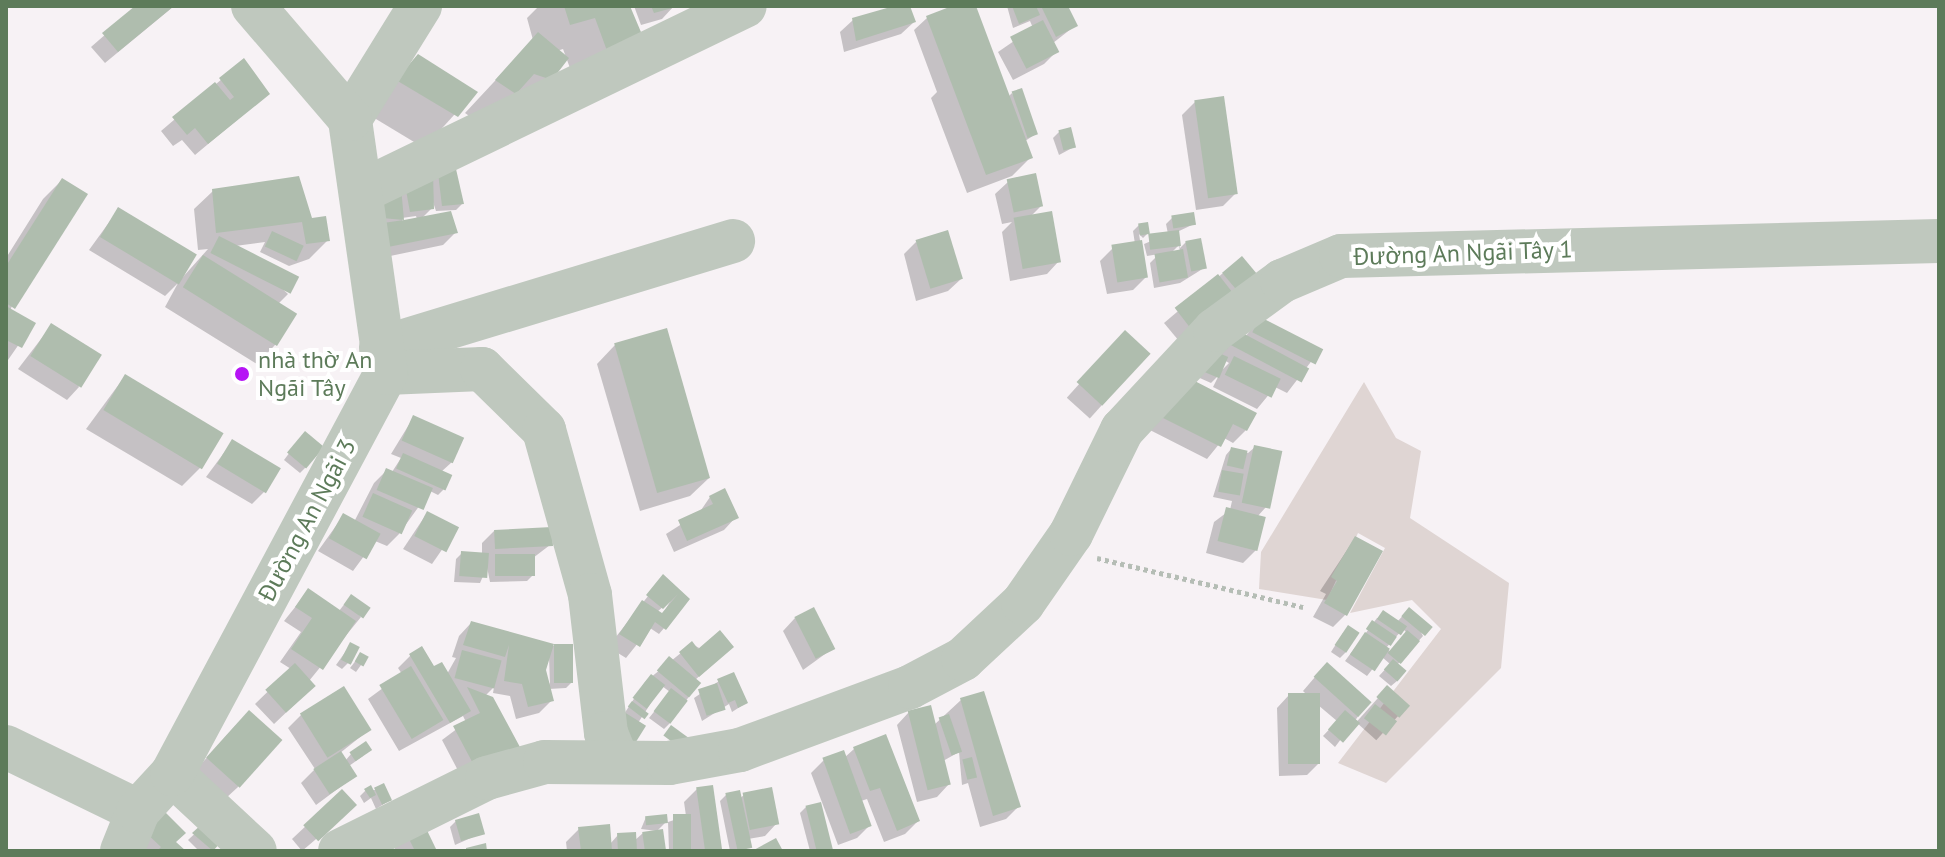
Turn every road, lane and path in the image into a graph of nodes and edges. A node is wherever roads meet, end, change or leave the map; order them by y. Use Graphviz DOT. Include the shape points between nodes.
graph roads {
  1 [pos="253,6"];
  2 [pos="420,6"];
  3 [pos="745,6"];
  4 [pos="350,119"];
  5 [pos="362,191"];
  6 [pos="733,241"];
  7 [pos="1939,241"];
  8 [pos="383,360"];
  9 [pos="1061,549"];
  10 [pos="1303,607"];
  11 [pos="6,747"];
  12 [pos="617,760"];
  13 [pos="172,774"];
  14 [pos="138,811"];
  15 [pos="122,851"];
  16 [pos="255,851"];
  17 [pos="340,851"];
  1 -- 4 [label="street"];
  2 -- 4 [label="street"];
  3 -- 5 [label="street"];
  4 -- 5 [label="street"];
  5 -- 8 [label="street"];
  6 -- 8 [label="street"];
  7 -- 9 [label="street, Đường An Ngãi Tây 1" via="1341,256 1282,281 1215,330 1122,430"];
  8 -- 12 [label="street" via="482,369 544,430 590,595 606,733"];
  8 -- 13 [label="street, Đường An Ngãi 3"];
  9 -- 10 [label="path"];
  9 -- 12 [label="street, Đường An Ngãi Tây 1" via="1023,603 963,659 910,687 740,750 669,763"];
  11 -- 14 [label="street"];
  12 -- 17 [label="street, Đường An Ngãi Tây 1" via="545,762 487,778"];
  13 -- 14 [label="street, Đường An Ngãi 3"];
  13 -- 16 [label="street"];
  14 -- 15 [label="street, Đường An Ngãi 3"];
}
